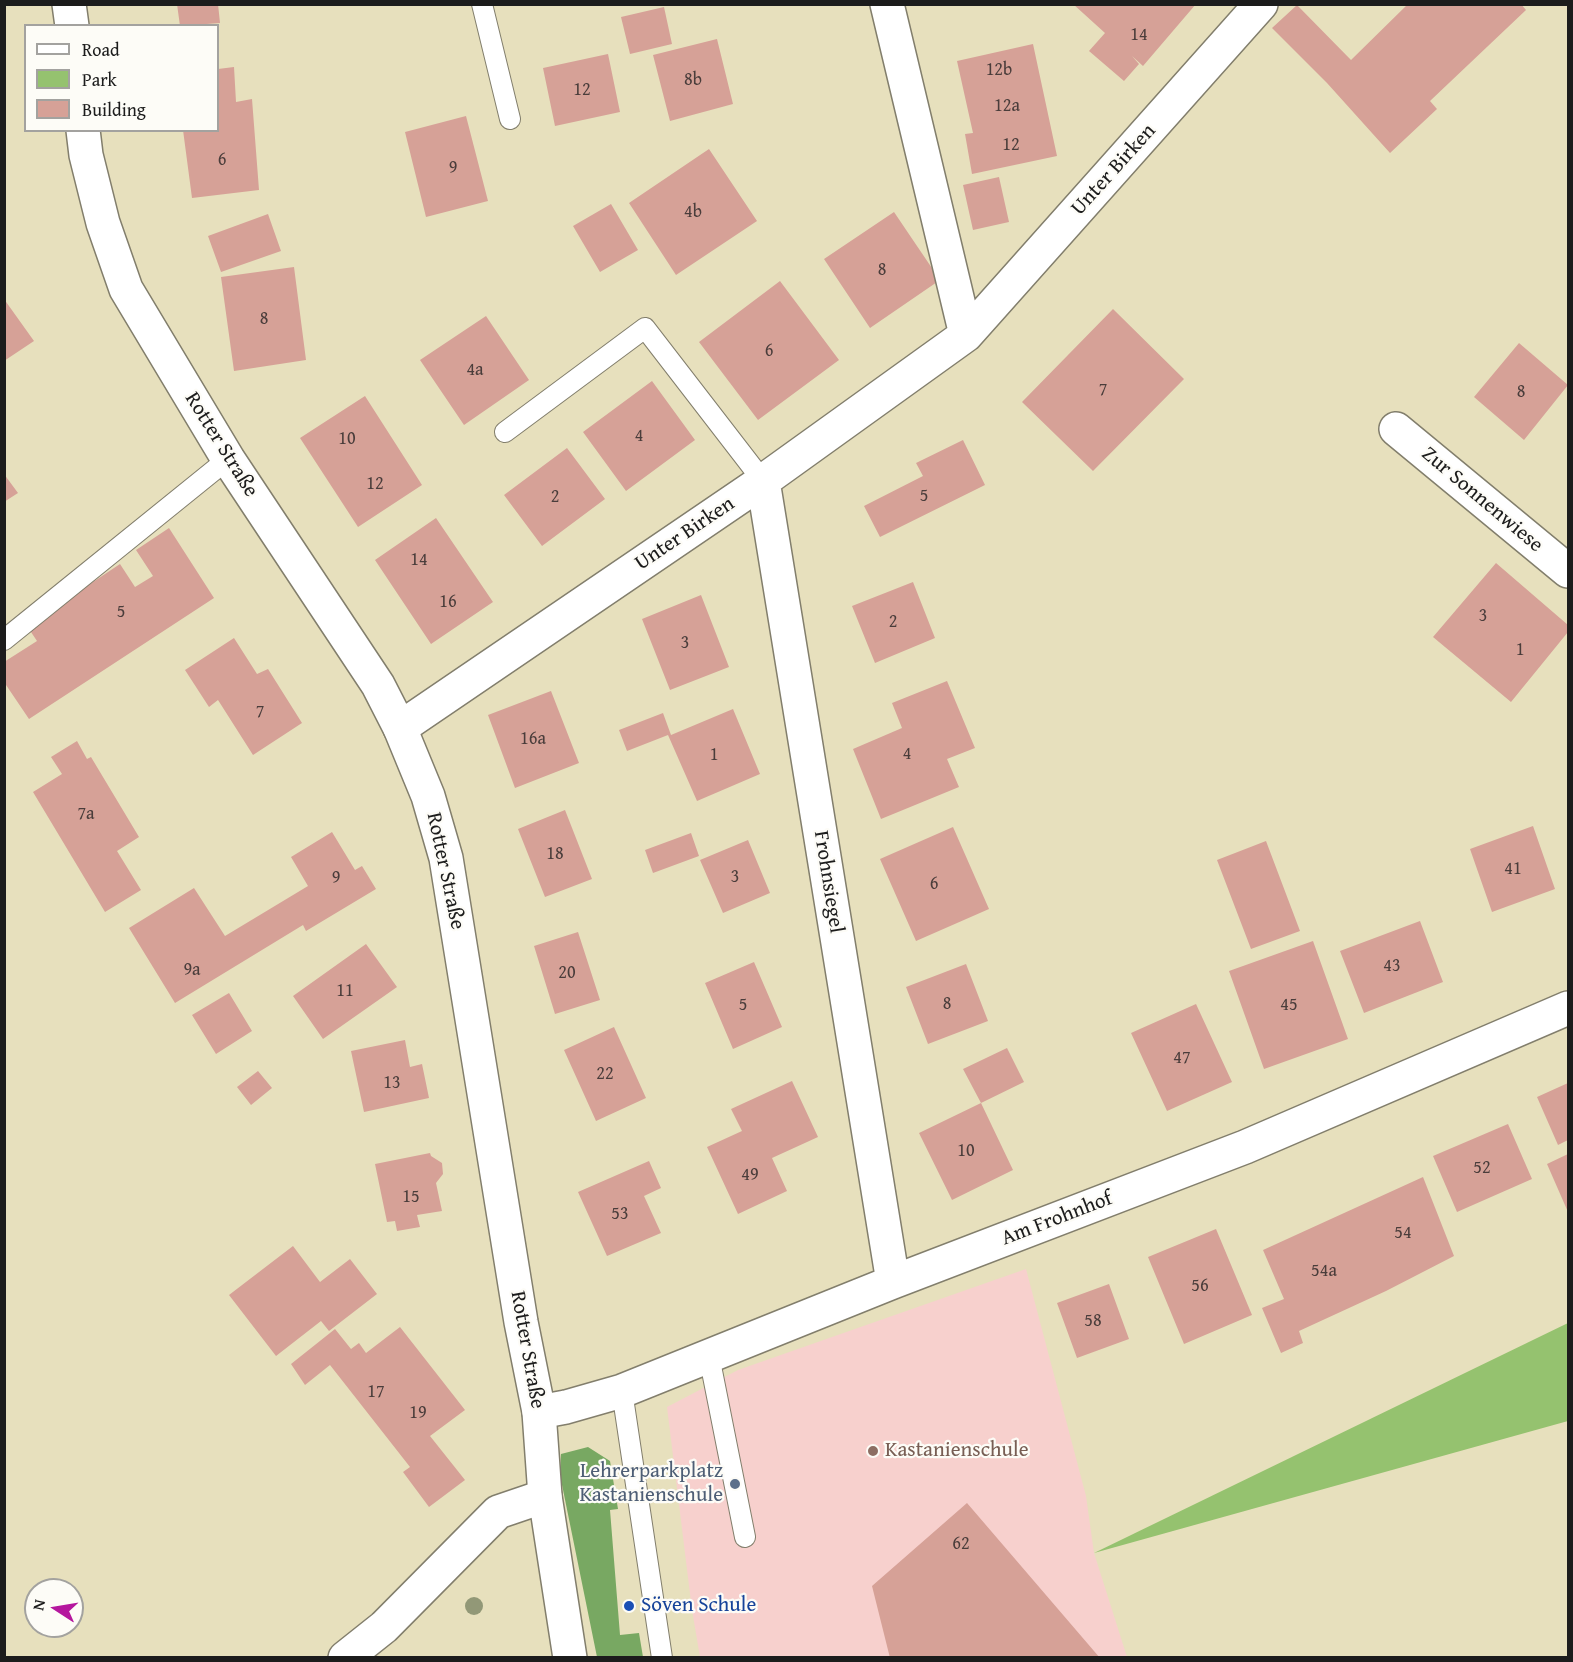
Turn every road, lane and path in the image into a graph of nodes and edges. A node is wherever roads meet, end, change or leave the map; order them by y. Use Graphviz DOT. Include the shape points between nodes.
graph roads {
  1 [pos="69,4"];
  2 [pos="482,4"];
  3 [pos="887,4"];
  4 [pos="1261,4"];
  5 [pos="72,24"];
  6 [pos="510,119"];
  7 [pos="83,132"];
  8 [pos="966,335"];
  9 [pos="1396,429"];
  10 [pos="505,432"];
  11 [pos="228,459"];
  12 [pos="763,482"];
  13 [pos="1569,571"];
  14 [pos="4,640"];
  15 [pos="400,728"];
  16 [pos="1569,1008"];
  17 [pos="893,1282"];
  18 [pos="709,1356"];
  19 [pos="622,1391"];
  20 [pos="539,1412"];
  21 [pos="545,1496"];
  22 [pos="745,1537"];
  23 [pos="345,1658"];
  24 [pos="570,1658"];
  25 [pos="662,1658"];
  1 -- 5 [label="street"];
  2 -- 6 [label="lane"];
  3 -- 8 [label="street"];
  4 -- 8 [label="street, Unter Birken"];
  7 -- 11 [label="street, Rotter Straße" via="103,224 126,289"];
  8 -- 12 [label="street, Unter Birken"];
  9 -- 13 [label="street, Zur Sonnenwiese"];
  10 -- 12 [label="lane" via="645,328"];
  11 -- 14 [label="lane"];
  11 -- 15 [label="street, Rotter Straße" via="378,685"];
  12 -- 15 [label="street, Unter Birken"];
  12 -- 17 [label="street, Frohnsiegel"];
  15 -- 20 [label="street, Rotter Straße" via="428,796 446,858"];
  16 -- 17 [label="street, Am Frohnhof" via="1245,1147"];
  17 -- 18 [label="street, Am Frohnhof"];
  18 -- 19 [label="street, Am Frohnhof"];
  18 -- 22 [label="lane"];
  19 -- 20 [label="street, Am Frohnhof"];
  19 -- 25 [label="lane"];
  20 -- 21 [label="street, Rotter Straße"];
  21 -- 23 [label="street" via="498,1512 384,1628"];
  21 -- 24 [label="street, Rotter Straße"];
}
